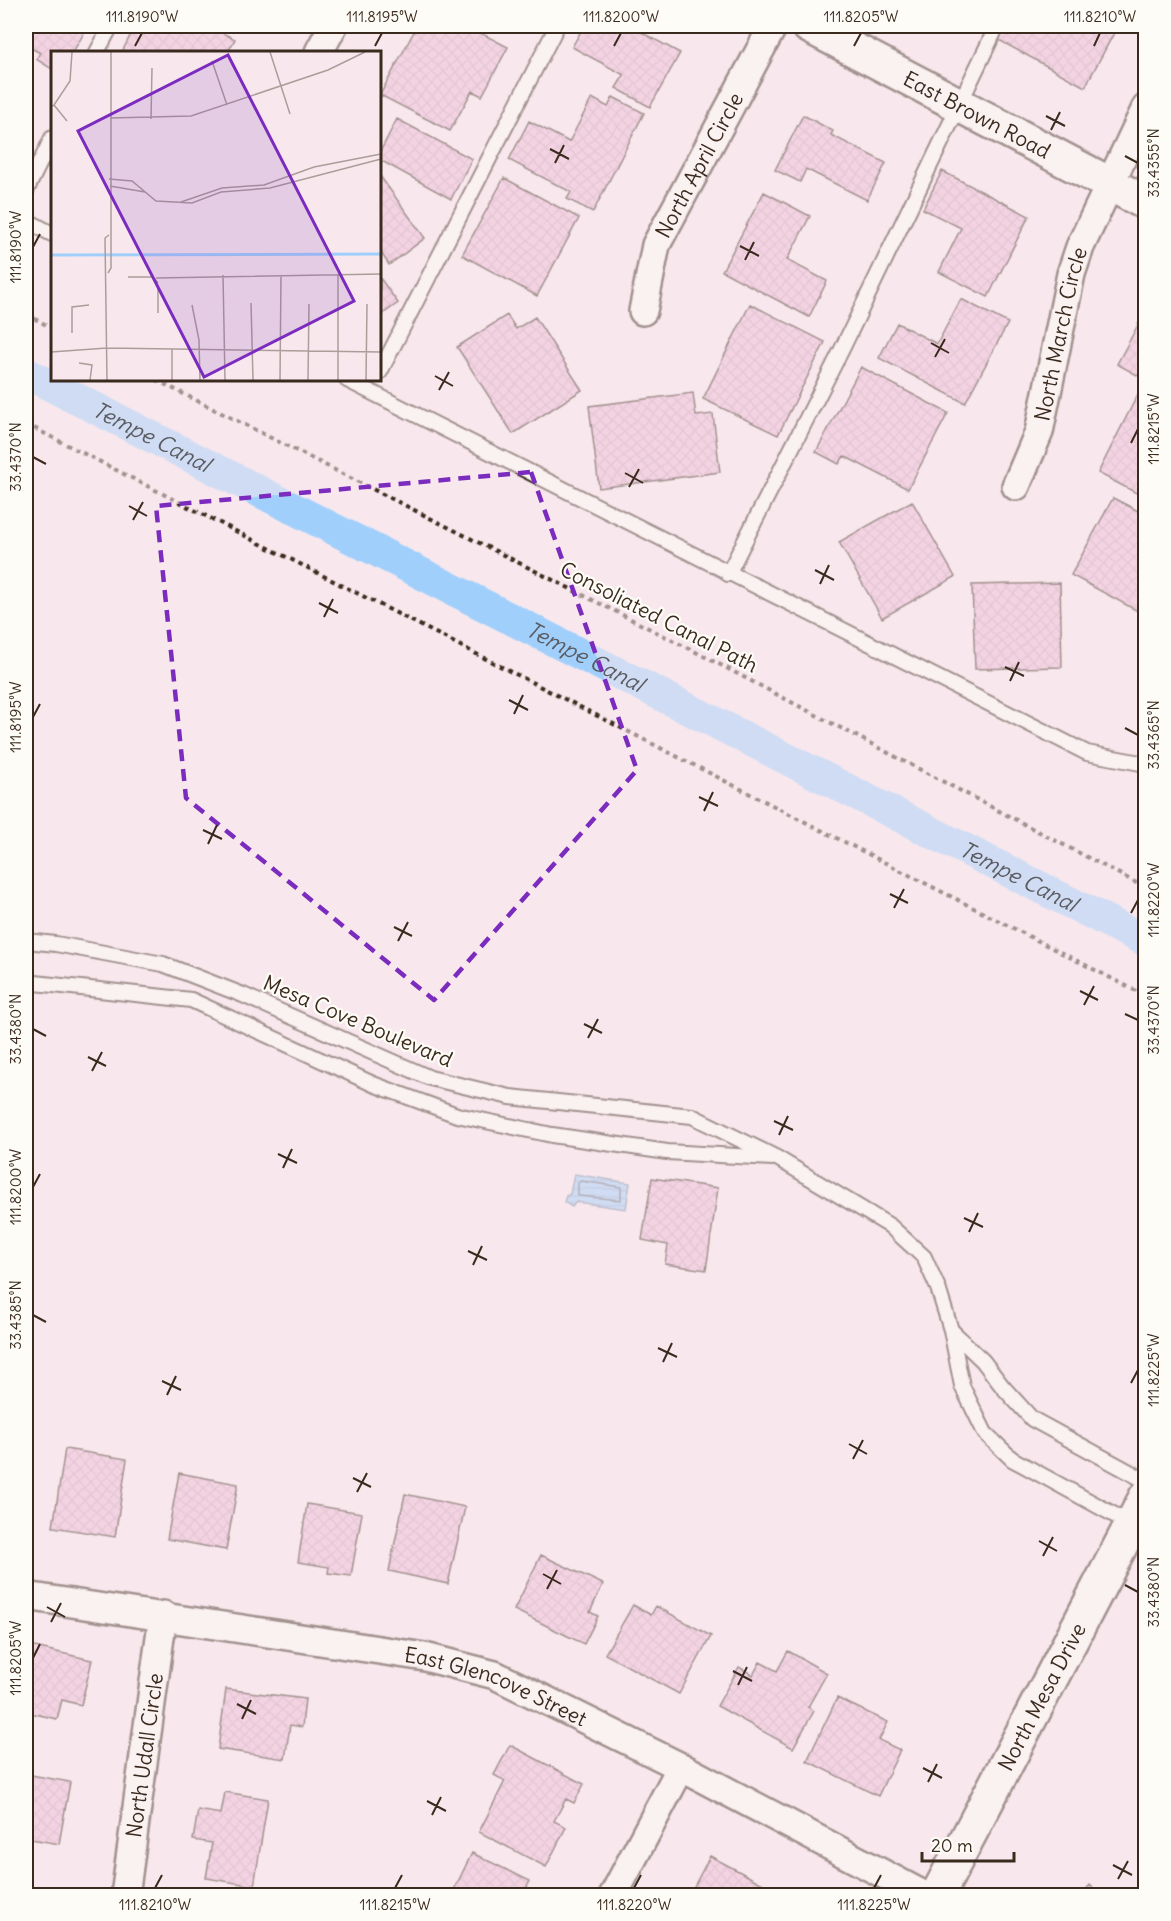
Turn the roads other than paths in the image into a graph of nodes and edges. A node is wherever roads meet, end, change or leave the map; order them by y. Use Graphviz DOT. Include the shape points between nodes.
graph roads {
  1 [pos="111,26"];
  2 [pos="333,26"];
  3 [pos="558,26"];
  4 [pos="773,26"];
  5 [pos="808,26"];
  6 [pos="997,26"];
  7 [pos="98,51"];
  8 [pos="320,51"];
  9 [pos="958,105"];
  10 [pos="1146,108"];
  11 [pos="51,140"];
  12 [pos="1109,184"];
  13 [pos="26,190"];
  14 [pos="1146,203"];
  15 [pos="26,220"];
  16 [pos="51,233"];
  17 [pos="643,311"];
  18 [pos="381,370"];
  19 [pos="352,381"];
  20 [pos="373,385"];
  21 [pos="1016,486"];
  22 [pos="728,574"];
  23 [pos="1146,764"];
  24 [pos="26,941"];
  25 [pos="26,982"];
  26 [pos="777,1158"];
  27 [pos="951,1330"];
  28 [pos="1146,1481"];
  29 [pos="1138,1511"];
  30 [pos="26,1596"];
  31 [pos="163,1615"];
  32 [pos="681,1767"];
  33 [pos="125,1896"];
  34 [pos="613,1896"];
  35 [pos="925,1896"];
  36 [pos="937,1896"];
  1 -- 7 [label="lane"];
  2 -- 8 [label="street"];
  3 -- 18 [label="lane"];
  4 -- 17 [label="street, North April Circle" via="656,245"];
  5 -- 9 [label="main road, East Brown Road"];
  6 -- 9 [label="lane"];
  9 -- 12 [label="main road, East Brown Road"];
  9 -- 22 [label="lane" via="843,347"];
  10 -- 12 [label="street, North March Circle"];
  11 -- 13 [label="lane"];
  12 -- 14 [label="main road, East Brown Road"];
  12 -- 21 [label="street, North March Circle" via="1071,274 1039,432"];
  15 -- 16 [label="lane"];
  19 -- 20 [label="lane"];
  20 -- 22 [label="lane"];
  22 -- 23 [label="lane" via="1087,753"];
  24 -- 26 [label="lane, Mesa Cove Boulevard" via="163,964 430,1078 510,1097 692,1116"];
  25 -- 26 [label="lane, Mesa Cove Boulevard" via="191,1000 373,1084 457,1115 552,1135 667,1152"];
  26 -- 27 [label="lane, Mesa Cove Boulevard" via="890,1226 924,1257"];
  27 -- 28 [label="lane, Mesa Cove Boulevard" via="1032,1419"];
  27 -- 29 [label="lane, Mesa Cove Boulevard" via="962,1386 977,1421 994,1444 1012,1458"];
  29 -- 36 [label="main road, North Mesa Drive"];
  30 -- 31 [label="street, East Glencove Street"];
  31 -- 32 [label="street, East Glencove Street" via="424,1656 495,1675"];
  31 -- 33 [label="street, North Udall Circle"];
  32 -- 34 [label="street"];
  32 -- 35 [label="street, East Glencove Street"];
}
